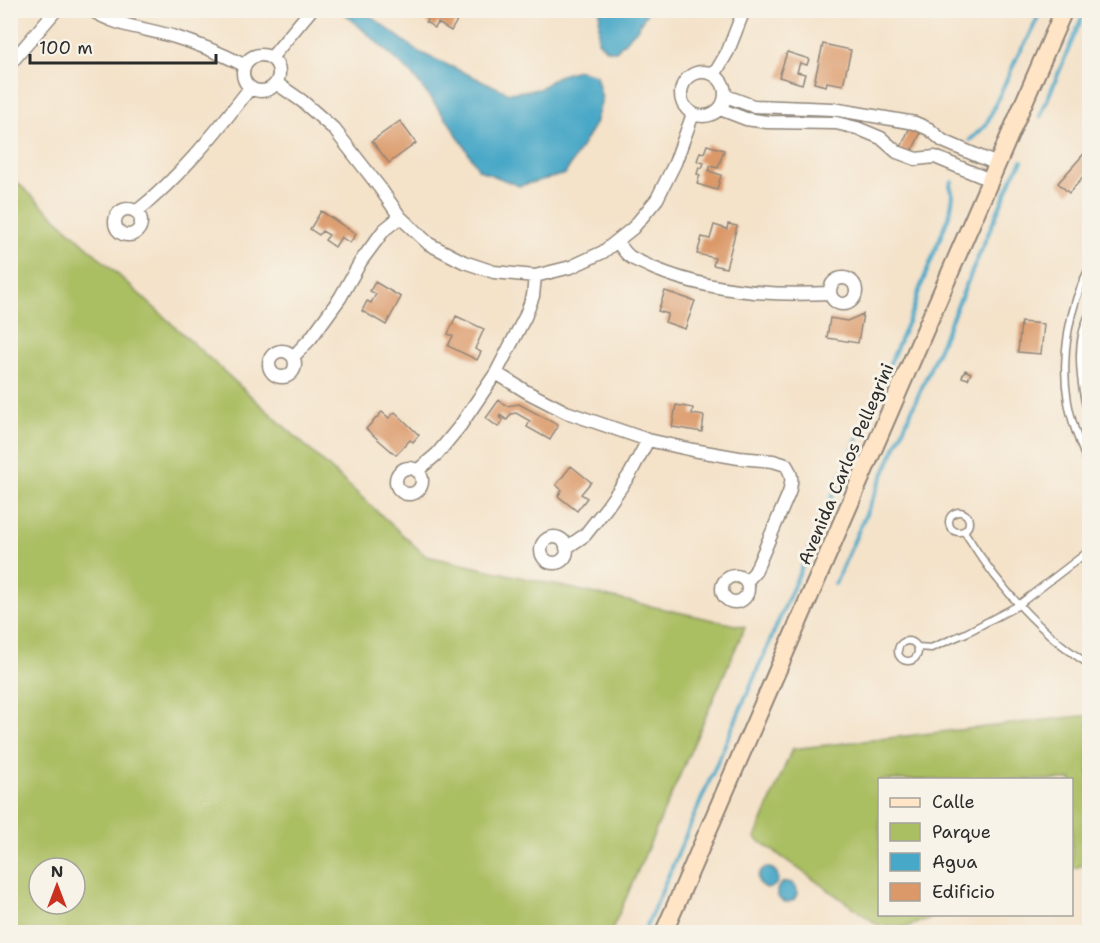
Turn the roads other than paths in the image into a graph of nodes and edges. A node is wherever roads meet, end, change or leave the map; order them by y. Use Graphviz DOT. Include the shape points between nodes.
graph roads {
  1 [pos="56,10"];
  2 [pos="91,10"];
  3 [pos="311,10"];
  4 [pos="515,10"];
  5 [pos="522,10"];
  6 [pos="744,10"];
  7 [pos="1064,10"];
  8 [pos="271,58"];
  9 [pos="10,64"];
  10 [pos="244,65"];
  11 [pos="714,75"];
  12 [pos="276,83"];
  13 [pos="250,88"];
  14 [pos="726,96"];
  15 [pos="720,109"];
  16 [pos="693,114"];
  17 [pos="888,118"];
  18 [pos="881,138"];
  19 [pos="943,141"];
  20 [pos="936,157"];
  21 [pos="997,164"];
  22 [pos="990,180"];
  23 [pos="136,212"];
  24 [pos="400,217"];
  25 [pos="617,242"];
  26 [pos="1089,266"];
  27 [pos="535,276"];
  28 [pos="830,293"];
  29 [pos="1089,312"];
  30 [pos="293,357"];
  31 [pos="496,373"];
  32 [pos="1089,420"];
  33 [pos="648,440"];
  34 [pos="1089,469"];
  35 [pos="417,471"];
  36 [pos="964,531"];
  37 [pos="566,548"];
  38 [pos="1089,550"];
  39 [pos="747,582"];
  40 [pos="1019,603"];
  41 [pos="918,648"];
  42 [pos="1089,665"];
  43 [pos="664,933"];
  1 -- 9 [label="street"];
  2 -- 10 [label="street" via="137,29 215,50"];
  3 -- 8 [label="street"];
  4 -- 5 [label="street"];
  6 -- 11 [label="street"];
  7 -- 21 [label="main road, Avenida Carlos Pellegrini"];
  8 -- 10 [label="street" via="253,56"];
  8 -- 12 [label="street" via="278,67"];
  10 -- 13 [label="street" via="243,77"];
  11 -- 14 [label="street" via="722,82"];
  11 -- 16 [label="street" via="704,71 684,82 681,96"];
  12 -- 13 [label="street" via="267,90"];
  12 -- 24 [label="street" via="334,129"];
  13 -- 23 [label="street" via="213,136"];
  14 -- 15 [label="street"];
  14 -- 17 [label="street" via="753,106 833,109"];
  15 -- 16 [label="street" via="707,116"];
  15 -- 18 [label="street" via="767,122 836,123"];
  16 -- 25 [label="street" via="657,199"];
  17 -- 18 [label="street"];
  17 -- 19 [label="street" via="915,123"];
  18 -- 20 [label="street" via="897,152 916,159"];
  19 -- 20 [label="street"];
  19 -- 21 [label="street"];
  20 -- 22 [label="street"];
  21 -- 22 [label="main road, Avenida Carlos Pellegrini"];
  22 -- 43 [label="main road, Avenida Carlos Pellegrini"];
  24 -- 27 [label="street" via="429,244 464,262 494,272"];
  24 -- 30 [label="street" via="384,230 340,298"];
  25 -- 27 [label="street" via="571,267"];
  25 -- 28 [label="street" via="630,258 671,276 762,293"];
  26 -- 34 [label="lane" via="1070,320 1065,363 1068,402"];
  27 -- 31 [label="street" via="525,317"];
  29 -- 32 [label="lane" via="1082,336 1080,374"];
  31 -- 33 [label="street" via="566,412"];
  31 -- 35 [label="street" via="460,426"];
  33 -- 37 [label="street" via="607,507 585,535"];
  33 -- 39 [label="street" via="773,461 786,465 791,472 789,493"];
  36 -- 40 [label="lane"];
  38 -- 40 [label="lane"];
  40 -- 41 [label="lane" via="966,633 931,648"];
  40 -- 42 [label="lane"];
}
